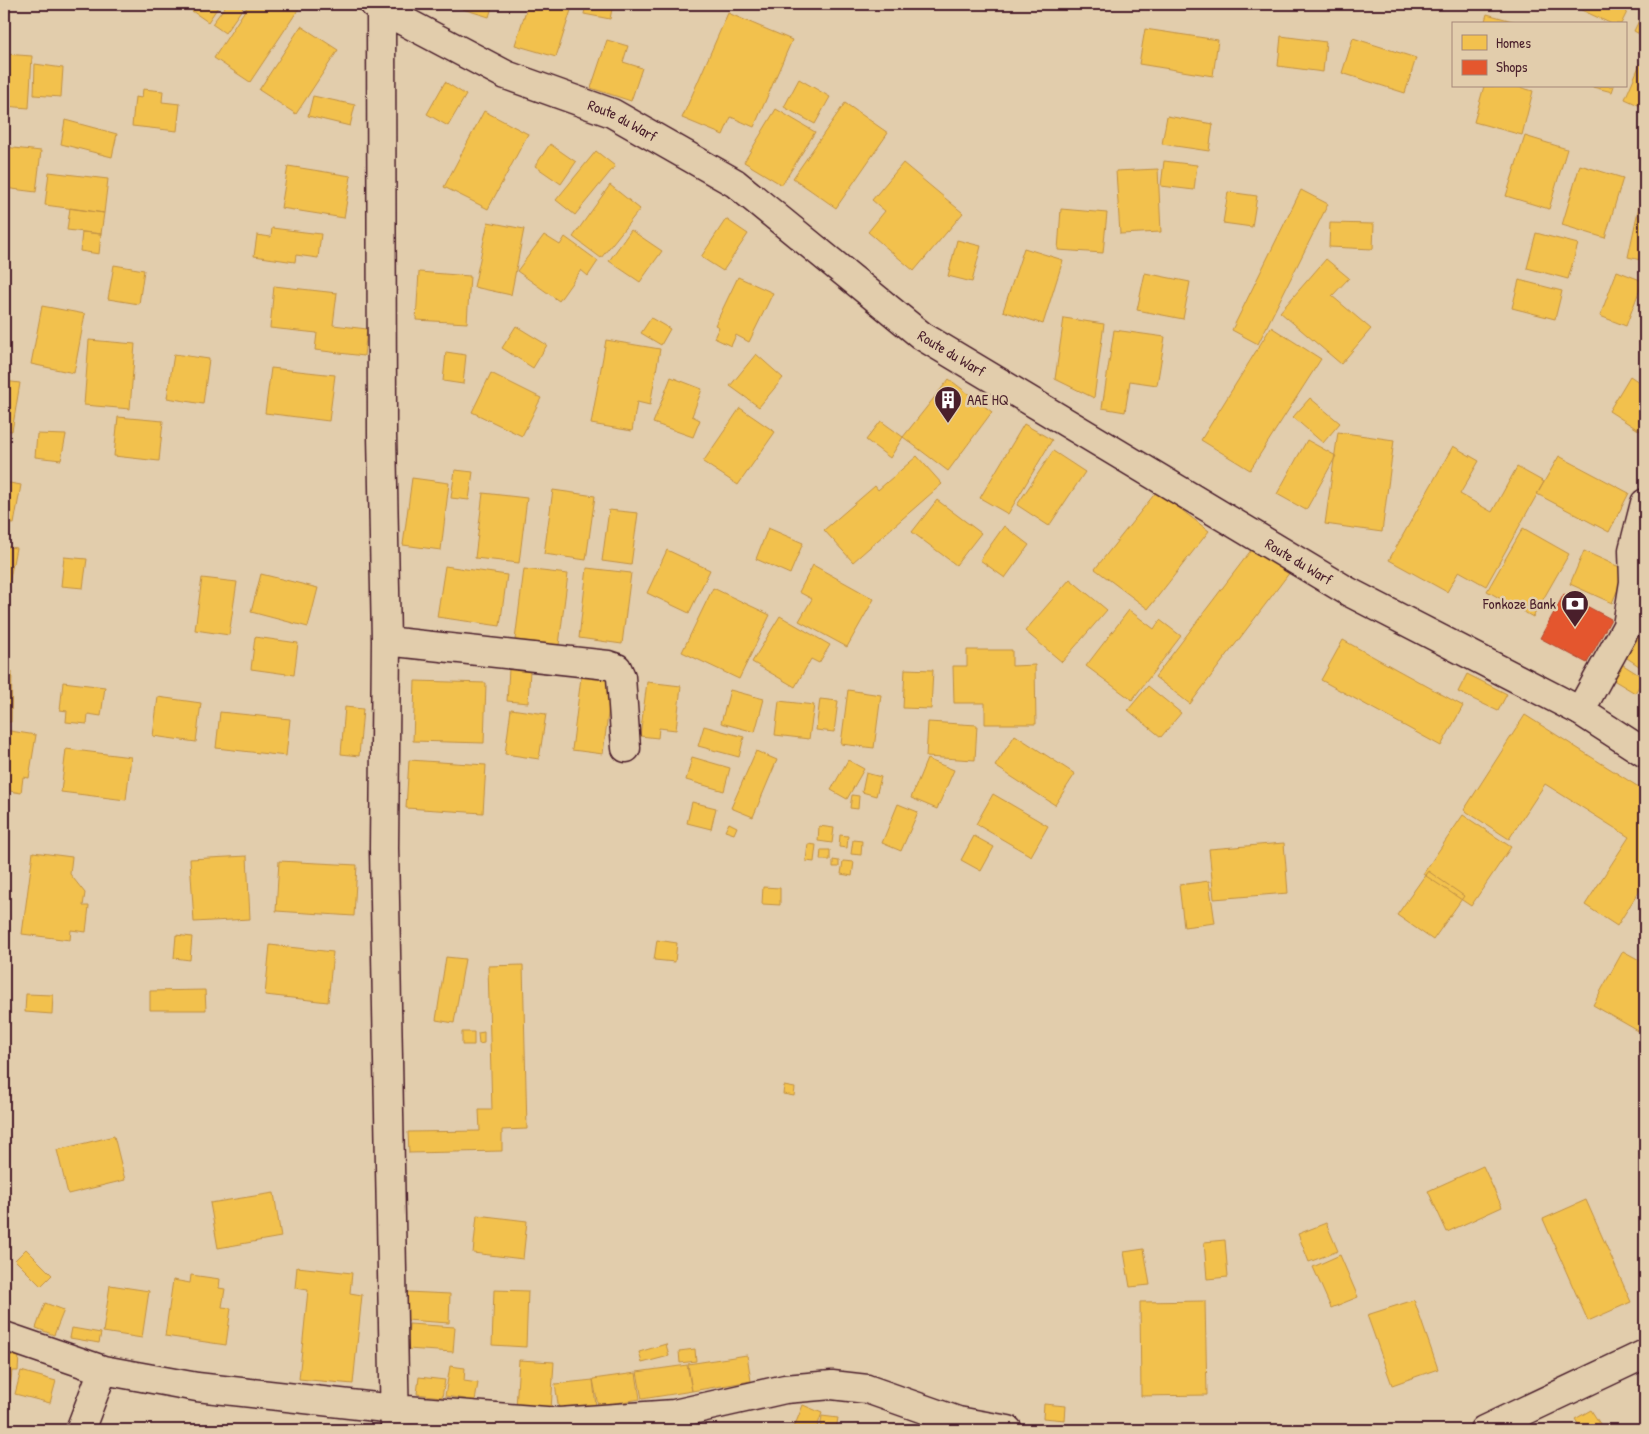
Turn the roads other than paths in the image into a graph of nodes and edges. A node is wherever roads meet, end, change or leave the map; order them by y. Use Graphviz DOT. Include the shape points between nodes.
graph roads {
  1 [pos="378,6"];
  2 [pos="1645,503"];
  3 [pos="386,641"];
  4 [pos="1580,711"];
  5 [pos="626,748"];
  6 [pos="1645,753"];
  7 [pos="4,1336"];
  8 [pos="1645,1354"];
  9 [pos="103,1370"];
  10 [pos="395,1420"];
  11 [pos="994,1429"];
  12 [pos="80,1430"];
  13 [pos="1484,1430"];
  1 -- 3 [label="street"];
  1 -- 4 [label="street, Route du Warf" via="506,76 612,113 735,183 922,336 1349,592"];
  2 -- 4 [label="street" via="1633,550 1634,582 1627,626"];
  3 -- 5 [label="street" via="617,668"];
  3 -- 10 [label="street" via="384,848"];
  4 -- 6 [label="street, Route du Warf"];
  7 -- 9 [label="street"];
  8 -- 13 [label="street"];
  9 -- 10 [label="street"];
  9 -- 12 [label="street"];
  10 -- 11 [label="street" via="559,1422 674,1414 785,1389 832,1385 867,1389 958,1421"];
}
